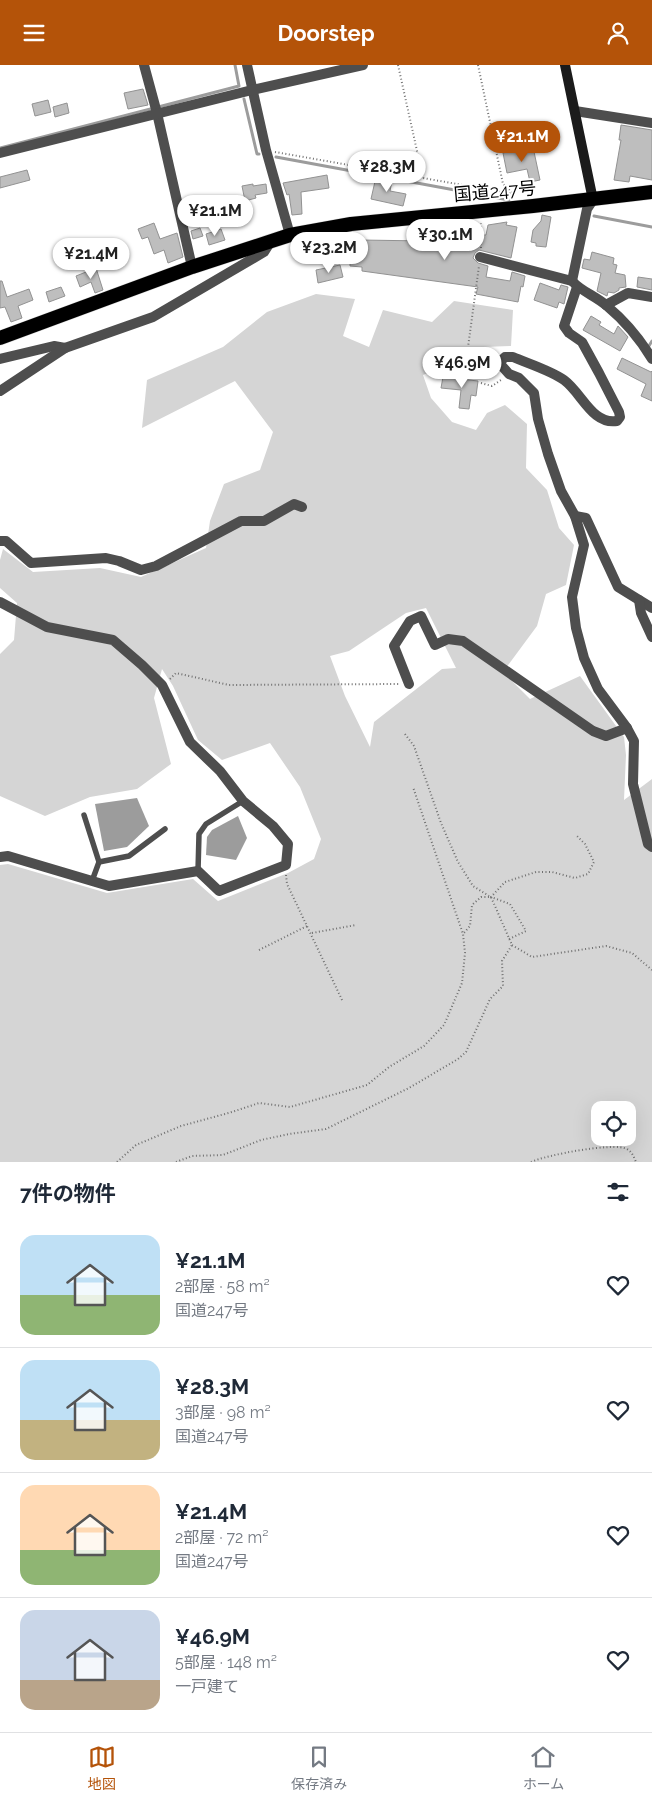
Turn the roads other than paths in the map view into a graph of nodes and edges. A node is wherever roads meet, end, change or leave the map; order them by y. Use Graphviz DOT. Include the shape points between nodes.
graph roads {
  1 [pos="144,65"];
  2 [pos="247,65"];
  3 [pos="363,65"];
  4 [pos="566,65"];
  5 [pos="252,90"];
  6 [pos="575,111"];
  7 [pos="157,113"];
  8 [pos="652,123"];
  9 [pos="0,153"];
  10 [pos="652,192"];
  11 [pos="593,200"];
  12 [pos="290,235"];
  13 [pos="272,241"];
  14 [pos="480,257"];
  15 [pos="192,267"];
  16 [pos="574,284"];
  17 [pos="652,297"];
  18 [pos="606,305"];
  19 [pos="0,338"];
  20 [pos="65,348"];
  21 [pos="0,359"];
  22 [pos="652,359"];
  23 [pos="0,391"];
  24 [pos="302,507"];
  25 [pos="575,516"];
  26 [pos="0,541"];
  27 [pos="639,600"];
  28 [pos="0,602"];
  29 [pos="652,608"];
  30 [pos="652,637"];
  31 [pos="409,684"];
  32 [pos="627,727"];
  33 [pos="243,801"];
  34 [pos="84,815"];
  35 [pos="165,829"];
  36 [pos="652,847"];
  37 [pos="0,857"];
  38 [pos="98,862"];
  39 [pos="198,871"];
  40 [pos="92,881"];
  1 -- 7 [label="street"];
  2 -- 5 [label="street"];
  3 -- 5 [label="street"];
  4 -- 6 [label="main road"];
  5 -- 7 [label="street"];
  5 -- 12 [label="street"];
  6 -- 8 [label="street"];
  6 -- 11 [label="main road"];
  7 -- 9 [label="street"];
  7 -- 15 [label="street"];
  10 -- 11 [label="highway, 国道247号"];
  11 -- 12 [label="highway, 国道247号" via="351,224"];
  11 -- 16 [label="street" via="587,209"];
  12 -- 13 [label="highway, 国道247号"];
  13 -- 15 [label="highway, 国道247号"];
  13 -- 20 [label="street" via="264,252 153,317"];
  14 -- 16 [label="street"];
  15 -- 19 [label="highway, 国道247号"];
  16 -- 18 [label="street"];
  16 -- 25 [label="street" via="564,327 582,342 600,373 619,412 618,421 608,422 598,417 563,379 513,357 505,357 501,365 534,393 548,454 561,491"];
  17 -- 18 [label="street" via="628,293"];
  18 -- 22 [label="street" via="644,344"];
  20 -- 21 [label="street" via="54,346"];
  20 -- 23 [label="street"];
  24 -- 26 [label="street" via="294,504 264,521 241,521 156,566 141,570 106,558 31,563 6,541"];
  25 -- 27 [label="street" via="586,518 618,587"];
  25 -- 32 [label="street" via="584,545 572,597 576,628 584,658 598,689"];
  27 -- 29 [label="street"];
  27 -- 30 [label="street"];
  28 -- 33 [label="street" via="47,627 113,640 162,685 190,742 220,771"];
  31 -- 32 [label="street" via="394,646 410,621 421,616 435,645 448,639 463,641 593,731 606,736"];
  32 -- 36 [label="street" via="634,741 633,783 648,844"];
  33 -- 39 [label="lane" via="206,824 200,834"];
  33 -- 39 [label="street" via="273,825 288,844 286,865 219,891"];
  34 -- 38 [label="lane"];
  35 -- 38 [label="lane" via="129,856"];
  37 -- 40 [label="street" via="8,856"];
  38 -- 40 [label="lane"];
  39 -- 40 [label="street" via="109,886"];
}
